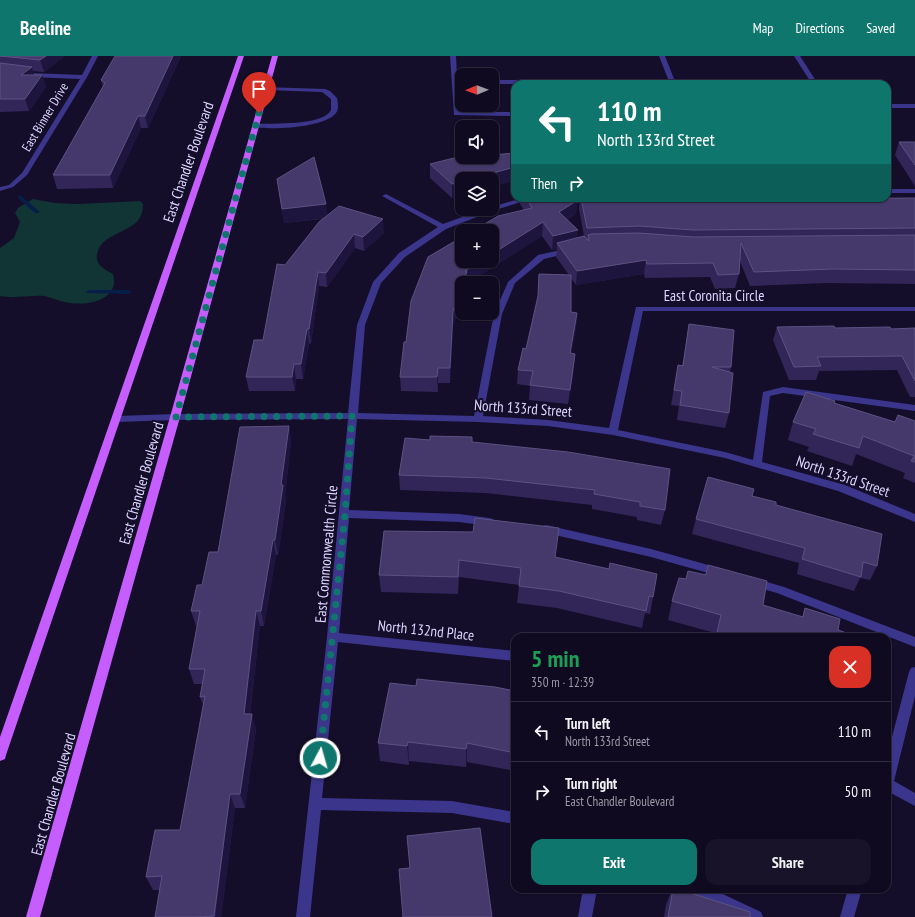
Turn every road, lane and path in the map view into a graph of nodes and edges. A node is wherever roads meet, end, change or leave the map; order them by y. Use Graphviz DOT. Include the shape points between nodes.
graph roads {
  1 [pos="94,56"];
  2 [pos="241,56"];
  3 [pos="275,56"];
  4 [pos="453,56"];
  5 [pos="662,56"];
  6 [pos="796,56"];
  7 [pos="20,74"];
  8 [pos="84,77"];
  9 [pos="672,80"];
  10 [pos="813,80"];
  11 [pos="454,82"];
  12 [pos="499,82"];
  13 [pos="511,82"];
  14 [pos="266,88"];
  15 [pos="891,106"];
  16 [pos="915,106"];
  17 [pos="511,114"];
  18 [pos="256,126"];
  19 [pos="0,189"];
  20 [pos="891,191"];
  21 [pos="915,191"];
  22 [pos="386,196"];
  23 [pos="516,202"];
  24 [pos="499,207"];
  25 [pos="472,216"];
  26 [pos="443,227"];
  27 [pos="576,248"];
  28 [pos="915,309"];
  29 [pos="915,408"];
  30 [pos="352,416"];
  31 [pos="176,417"];
  32 [pos="117,419"];
  33 [pos="478,419"];
  34 [pos="613,432"];
  35 [pos="757,464"];
  36 [pos="345,514"];
  37 [pos="915,518"];
  38 [pos="497,523"];
  39 [pos="534,527"];
  40 [pos="727,574"];
  41 [pos="742,579"];
  42 [pos="333,636"];
  43 [pos="915,642"];
  44 [pos="511,656"];
  45 [pos="915,672"];
  46 [pos="0,756"];
  47 [pos="891,765"];
  48 [pos="891,786"];
  49 [pos="915,800"];
  50 [pos="315,804"];
  51 [pos="511,817"];
  52 [pos="589,893"];
  53 [pos="705,893"];
  54 [pos="854,893"];
  55 [pos="33,917"];
  56 [pos="302,917"];
  57 [pos="586,917"];
  58 [pos="756,917"];
  59 [pos="847,917"];
  1 -- 8 [label="street, East Binner Drive"];
  2 -- 32 [label="main road, East Chandler Boulevard"];
  3 -- 14 [label="main road, East Chandler Boulevard"];
  4 -- 11 [label="street"];
  5 -- 9 [label="street"];
  6 -- 10 [label="street"];
  7 -- 8 [label="street"];
  8 -- 19 [label="street, East Binner Drive" via="25,174 11,186"];
  11 -- 17 [label="street" via="456,114"];
  12 -- 13 [label="street"];
  14 -- 18 [label="main road, East Chandler Boulevard"];
  14 -- 18 [label="street" via="323,90 334,98 333,113 321,121"];
  15 -- 16 [label="street"];
  18 -- 31 [label="main road, East Chandler Boulevard"];
  20 -- 21 [label="street"];
  22 -- 26 [label="street"];
  23 -- 24 [label="street, East Commonwealth Circle"];
  25 -- 26 [label="street, East Commonwealth Circle"];
  26 -- 30 [label="street, East Commonwealth Circle" via="402,255 378,282 361,325"];
  27 -- 33 [label="street" via="541,257 512,282 498,314"];
  28 -- 34 [label="street, East Coronita Circle" via="639,309"];
  29 -- 35 [label="street" via="782,390 766,394"];
  30 -- 31 [label="street, North 133rd Street"];
  30 -- 33 [label="street, North 133rd Street"];
  30 -- 36 [label="street, East Commonwealth Circle"];
  31 -- 32 [label="street, North 133rd Street"];
  31 -- 55 [label="main road, East Chandler Boulevard"];
  32 -- 46 [label="main road, East Chandler Boulevard"];
  33 -- 34 [label="street, North 133rd Street" via="548,423"];
  34 -- 35 [label="street, North 133rd Street"];
  35 -- 37 [label="street, North 133rd Street" via="841,488"];
  36 -- 38 [label="street" via="459,518"];
  36 -- 42 [label="street, East Commonwealth Circle"];
  39 -- 40 [label="street" via="651,552"];
  41 -- 43 [label="street" via="780,590"];
  42 -- 44 [label="street, North 132nd Place"];
  42 -- 50 [label="street, East Commonwealth Circle"];
  45 -- 47 [label="street"];
  48 -- 49 [label="street"];
  50 -- 51 [label="street" via="452,807"];
  50 -- 56 [label="street, East Commonwealth Circle"];
  52 -- 57 [label="street"];
  53 -- 58 [label="street"];
  54 -- 59 [label="street"];
}
